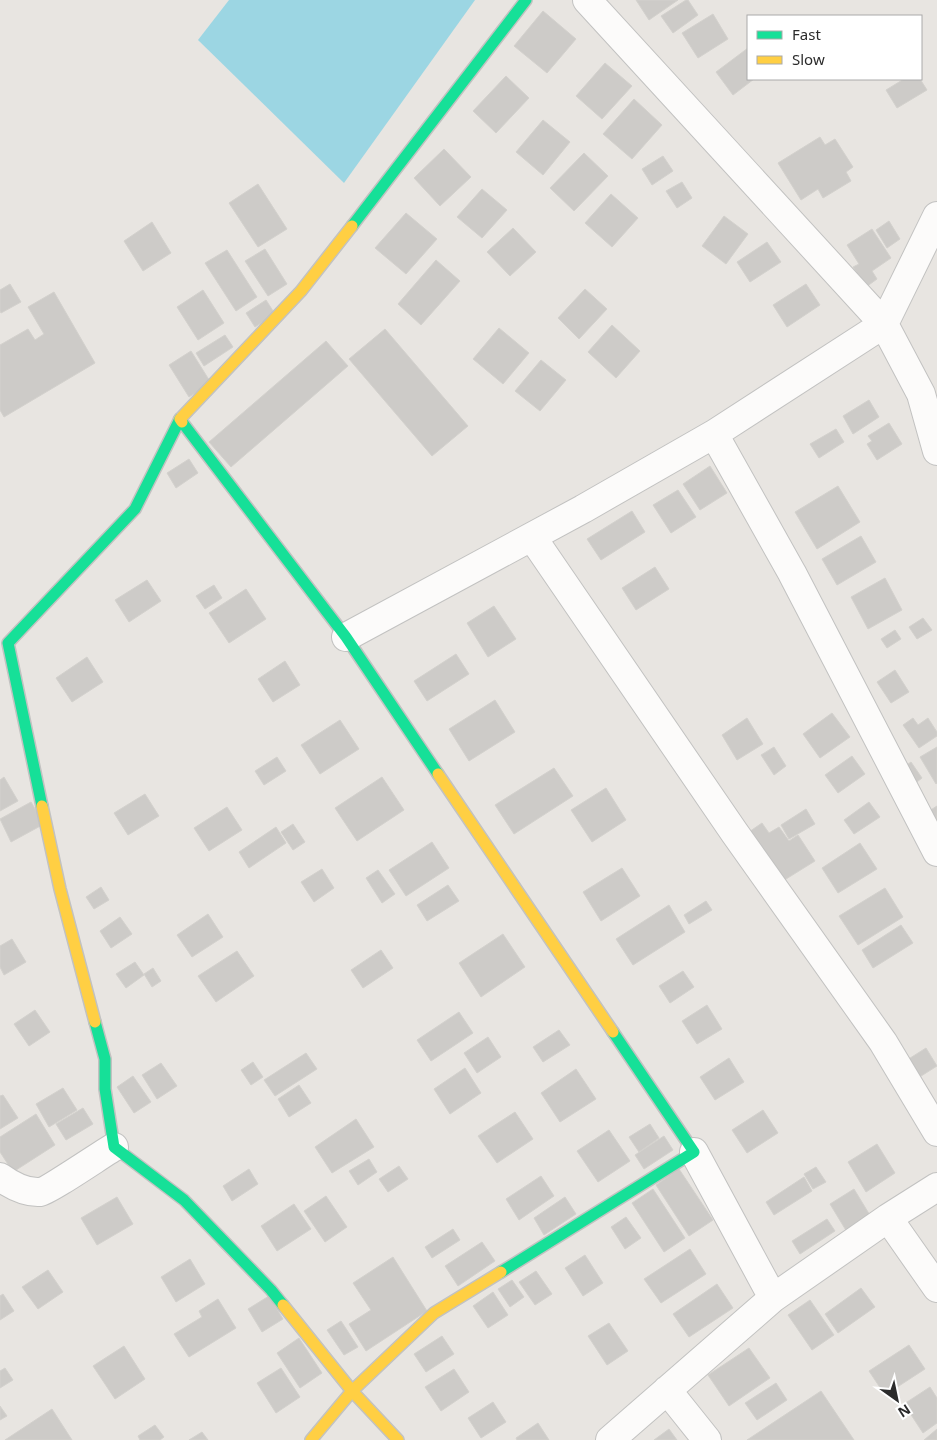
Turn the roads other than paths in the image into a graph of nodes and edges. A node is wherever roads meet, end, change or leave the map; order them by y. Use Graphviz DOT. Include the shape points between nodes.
graph roads {
  1 [pos="526,0"];
  2 [pos="587,0"];
  3 [pos="937,216"];
  4 [pos="884,324"];
  5 [pos="180,419"];
  6 [pos="714,434"];
  7 [pos="937,451"];
  8 [pos="532,537"];
  9 [pos="346,637"];
  10 [pos="4,641"];
  11 [pos="937,852"];
  12 [pos="937,1132"];
  13 [pos="114,1147"];
  14 [pos="694,1152"];
  15 [pos="0,1177"];
  16 [pos="937,1187"];
  17 [pos="888,1218"];
  18 [pos="937,1288"];
  19 [pos="773,1298"];
  20 [pos="667,1390"];
  21 [pos="352,1391"];
  22 [pos="311,1440"];
  23 [pos="398,1440"];
  24 [pos="610,1440"];
  25 [pos="706,1440"];
  1 -- 5 [label="street" via="301,292"];
  2 -- 4 [label="street"];
  3 -- 4 [label="street"];
  4 -- 6 [label="street"];
  4 -- 7 [label="street" via="922,394"];
  5 -- 9 [label="street"];
  5 -- 10 [label="street" via="135,509"];
  6 -- 8 [label="street"];
  6 -- 11 [label="street" via="792,574"];
  8 -- 9 [label="street"];
  8 -- 12 [label="street" via="883,1042"];
  9 -- 14 [label="street"];
  10 -- 13 [label="street" via="60,889 105,1059"];
  13 -- 15 [label="street" via="42,1192 26,1191"];
  13 -- 21 [label="street" via="184,1200 271,1290"];
  14 -- 19 [label="street"];
  14 -- 21 [label="street" via="434,1313"];
  16 -- 17 [label="street"];
  17 -- 18 [label="street"];
  17 -- 19 [label="street"];
  19 -- 20 [label="street"];
  20 -- 24 [label="street"];
  20 -- 25 [label="street"];
  21 -- 22 [label="street"];
  21 -- 23 [label="street"];
}
